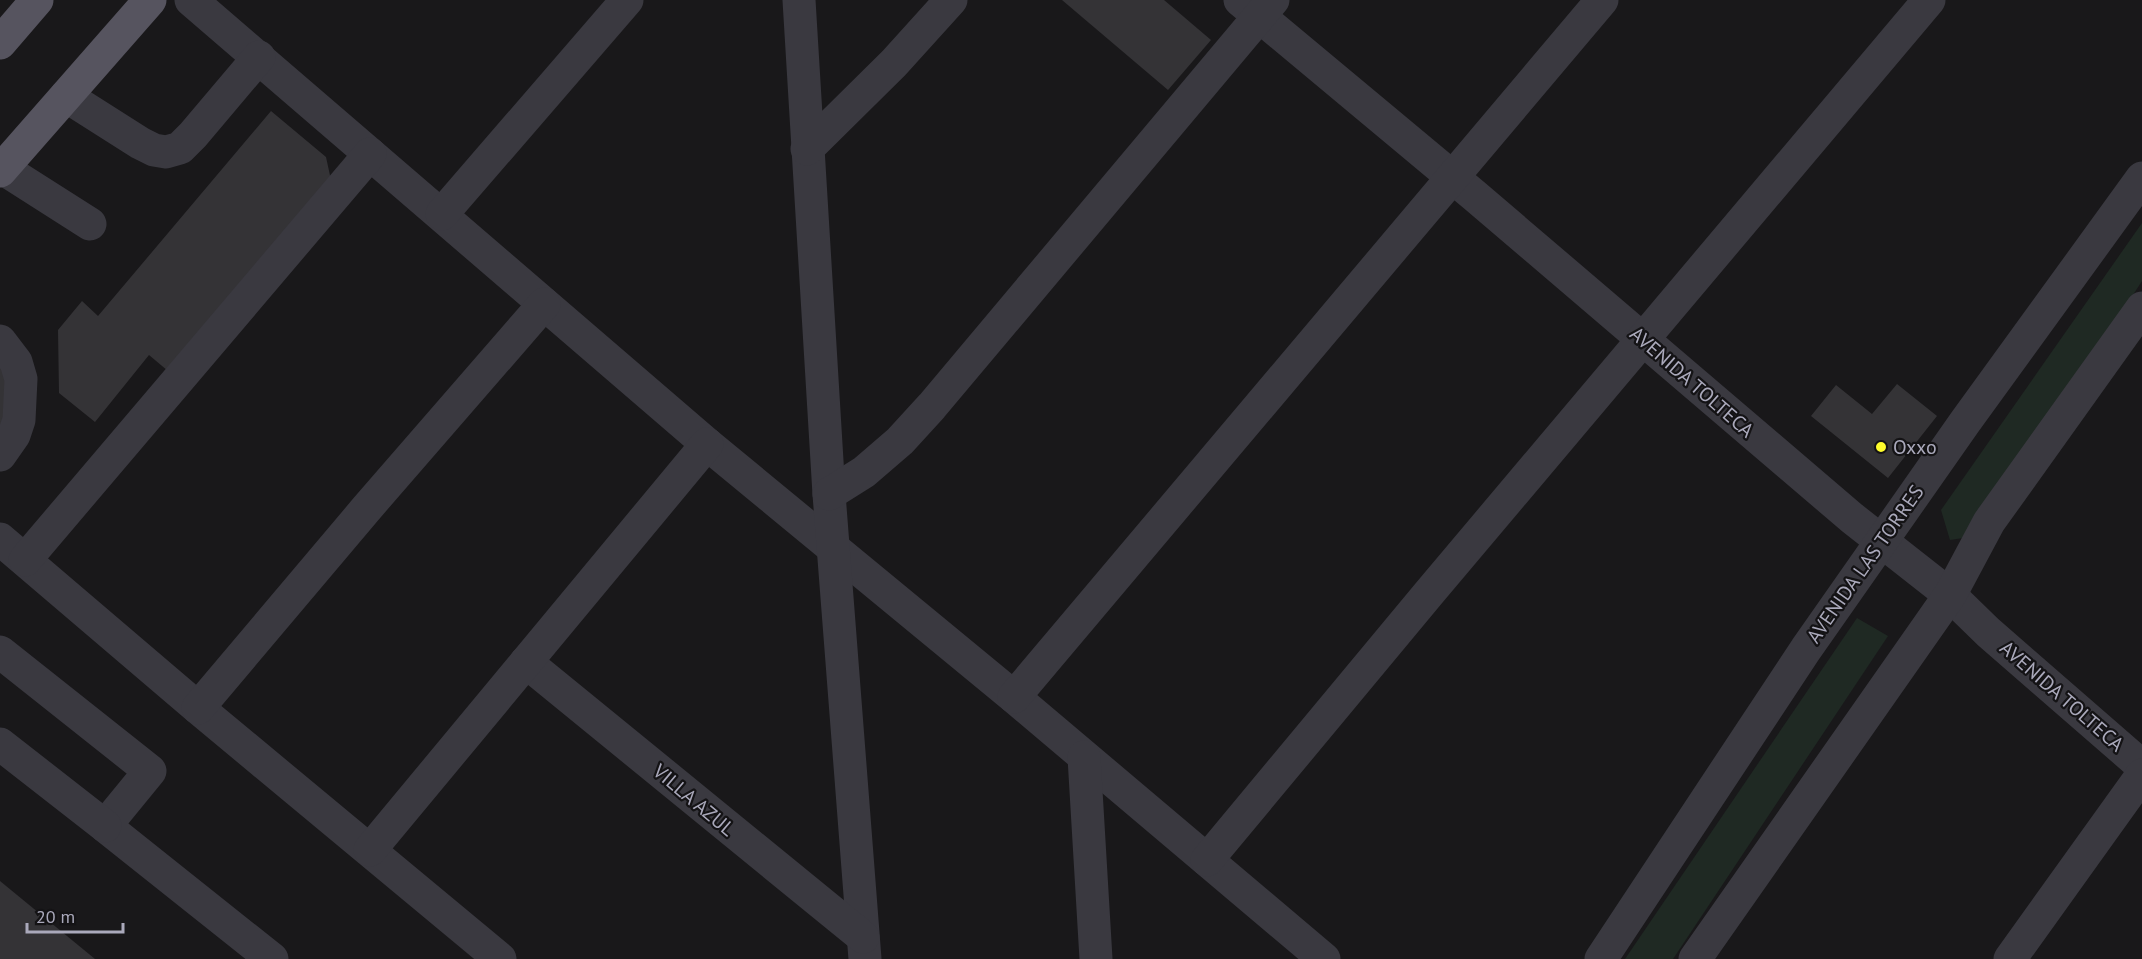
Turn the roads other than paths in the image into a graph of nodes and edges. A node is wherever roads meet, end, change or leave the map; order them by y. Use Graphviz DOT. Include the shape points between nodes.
graph roads {
  1 [pos="37,0"];
  2 [pos="150,0"];
  3 [pos="191,0"];
  4 [pos="627,0"];
  5 [pos="799,0"];
  6 [pos="951,0"];
  7 [pos="1602,0"];
  8 [pos="1929,0"];
  9 [pos="1257,5"];
  10 [pos="0,43"];
  11 [pos="259,57"];
  12 [pos="66,96"];
  13 [pos="807,149"];
  14 [pos="370,154"];
  15 [pos="1,170"];
  16 [pos="1451,177"];
  17 [pos="2142,178"];
  18 [pos="442,214"];
  19 [pos="90,224"];
  20 [pos="544,304"];
  21 [pos="2142,308"];
  22 [pos="1644,339"];
  23 [pos="0,341"];
  24 [pos="707,444"];
  25 [pos="0,455"];
  26 [pos="829,494"];
  27 [pos="0,539"];
  28 [pos="1880,542"];
  29 [pos="832,546"];
  30 [pos="25,560"];
  31 [pos="1950,595"];
  32 [pos="0,652"];
  33 [pos="526,662"];
  34 [pos="1014,697"];
  35 [pos="198,708"];
  36 [pos="0,744"];
  37 [pos="1084,757"];
  38 [pos="2142,766"];
  39 [pos="2142,775"];
  40 [pos="105,826"];
  41 [pos="370,850"];
  42 [pos="1208,860"];
  43 [pos="864,948"];
  44 [pos="1317,956"];
  45 [pos="272,959"];
  46 [pos="500,959"];
  47 [pos="1096,959"];
  48 [pos="1601,959"];
  49 [pos="1695,959"];
  50 [pos="2010,959"];
  1 -- 10 [label="main road"];
  2 -- 12 [label="main road"];
  3 -- 11 [label="street"];
  4 -- 18 [label="street"];
  5 -- 13 [label="street"];
  6 -- 13 [label="street"];
  7 -- 16 [label="street"];
  8 -- 22 [label="street"];
  9 -- 16 [label="street, AVENIDA TOLTECA"];
  9 -- 26 [label="street" via="1058,258 932,406 864,472"];
  11 -- 12 [label="street" via="193,135 180,148 166,152 140,143"];
  11 -- 14 [label="street"];
  12 -- 15 [label="main road"];
  13 -- 26 [label="street"];
  14 -- 18 [label="street"];
  14 -- 30 [label="street"];
  15 -- 19 [label="street"];
  16 -- 22 [label="street, AVENIDA TOLTECA"];
  16 -- 34 [label="street"];
  17 -- 28 [label="street, AVENIDA LAS TORRES"];
  18 -- 20 [label="street"];
  20 -- 24 [label="street"];
  20 -- 35 [label="street"];
  21 -- 31 [label="street" via="1989,522"];
  22 -- 28 [label="street, AVENIDA TOLTECA"];
  22 -- 42 [label="street"];
  23 -- 25 [label="street" via="16,362 21,379 20,420"];
  24 -- 29 [label="street"];
  24 -- 33 [label="street"];
  26 -- 29 [label="street"];
  27 -- 30 [label="street"];
  28 -- 31 [label="street, AVENIDA TOLTECA"];
  28 -- 48 [label="street, AVENIDA LAS TORRES"];
  29 -- 34 [label="street"];
  29 -- 43 [label="street"];
  30 -- 35 [label="street"];
  31 -- 38 [label="street, AVENIDA TOLTECA"];
  31 -- 49 [label="street"];
  32 -- 40 [label="street" via="150,771"];
  33 -- 41 [label="street"];
  33 -- 43 [label="street, VILLA AZUL"];
  34 -- 37 [label="street"];
  35 -- 41 [label="street"];
  36 -- 40 [label="street"];
  37 -- 42 [label="street"];
  37 -- 47 [label="street"];
  39 -- 50 [label="street"];
  40 -- 45 [label="street"];
  41 -- 46 [label="street"];
  42 -- 44 [label="street"];
}
